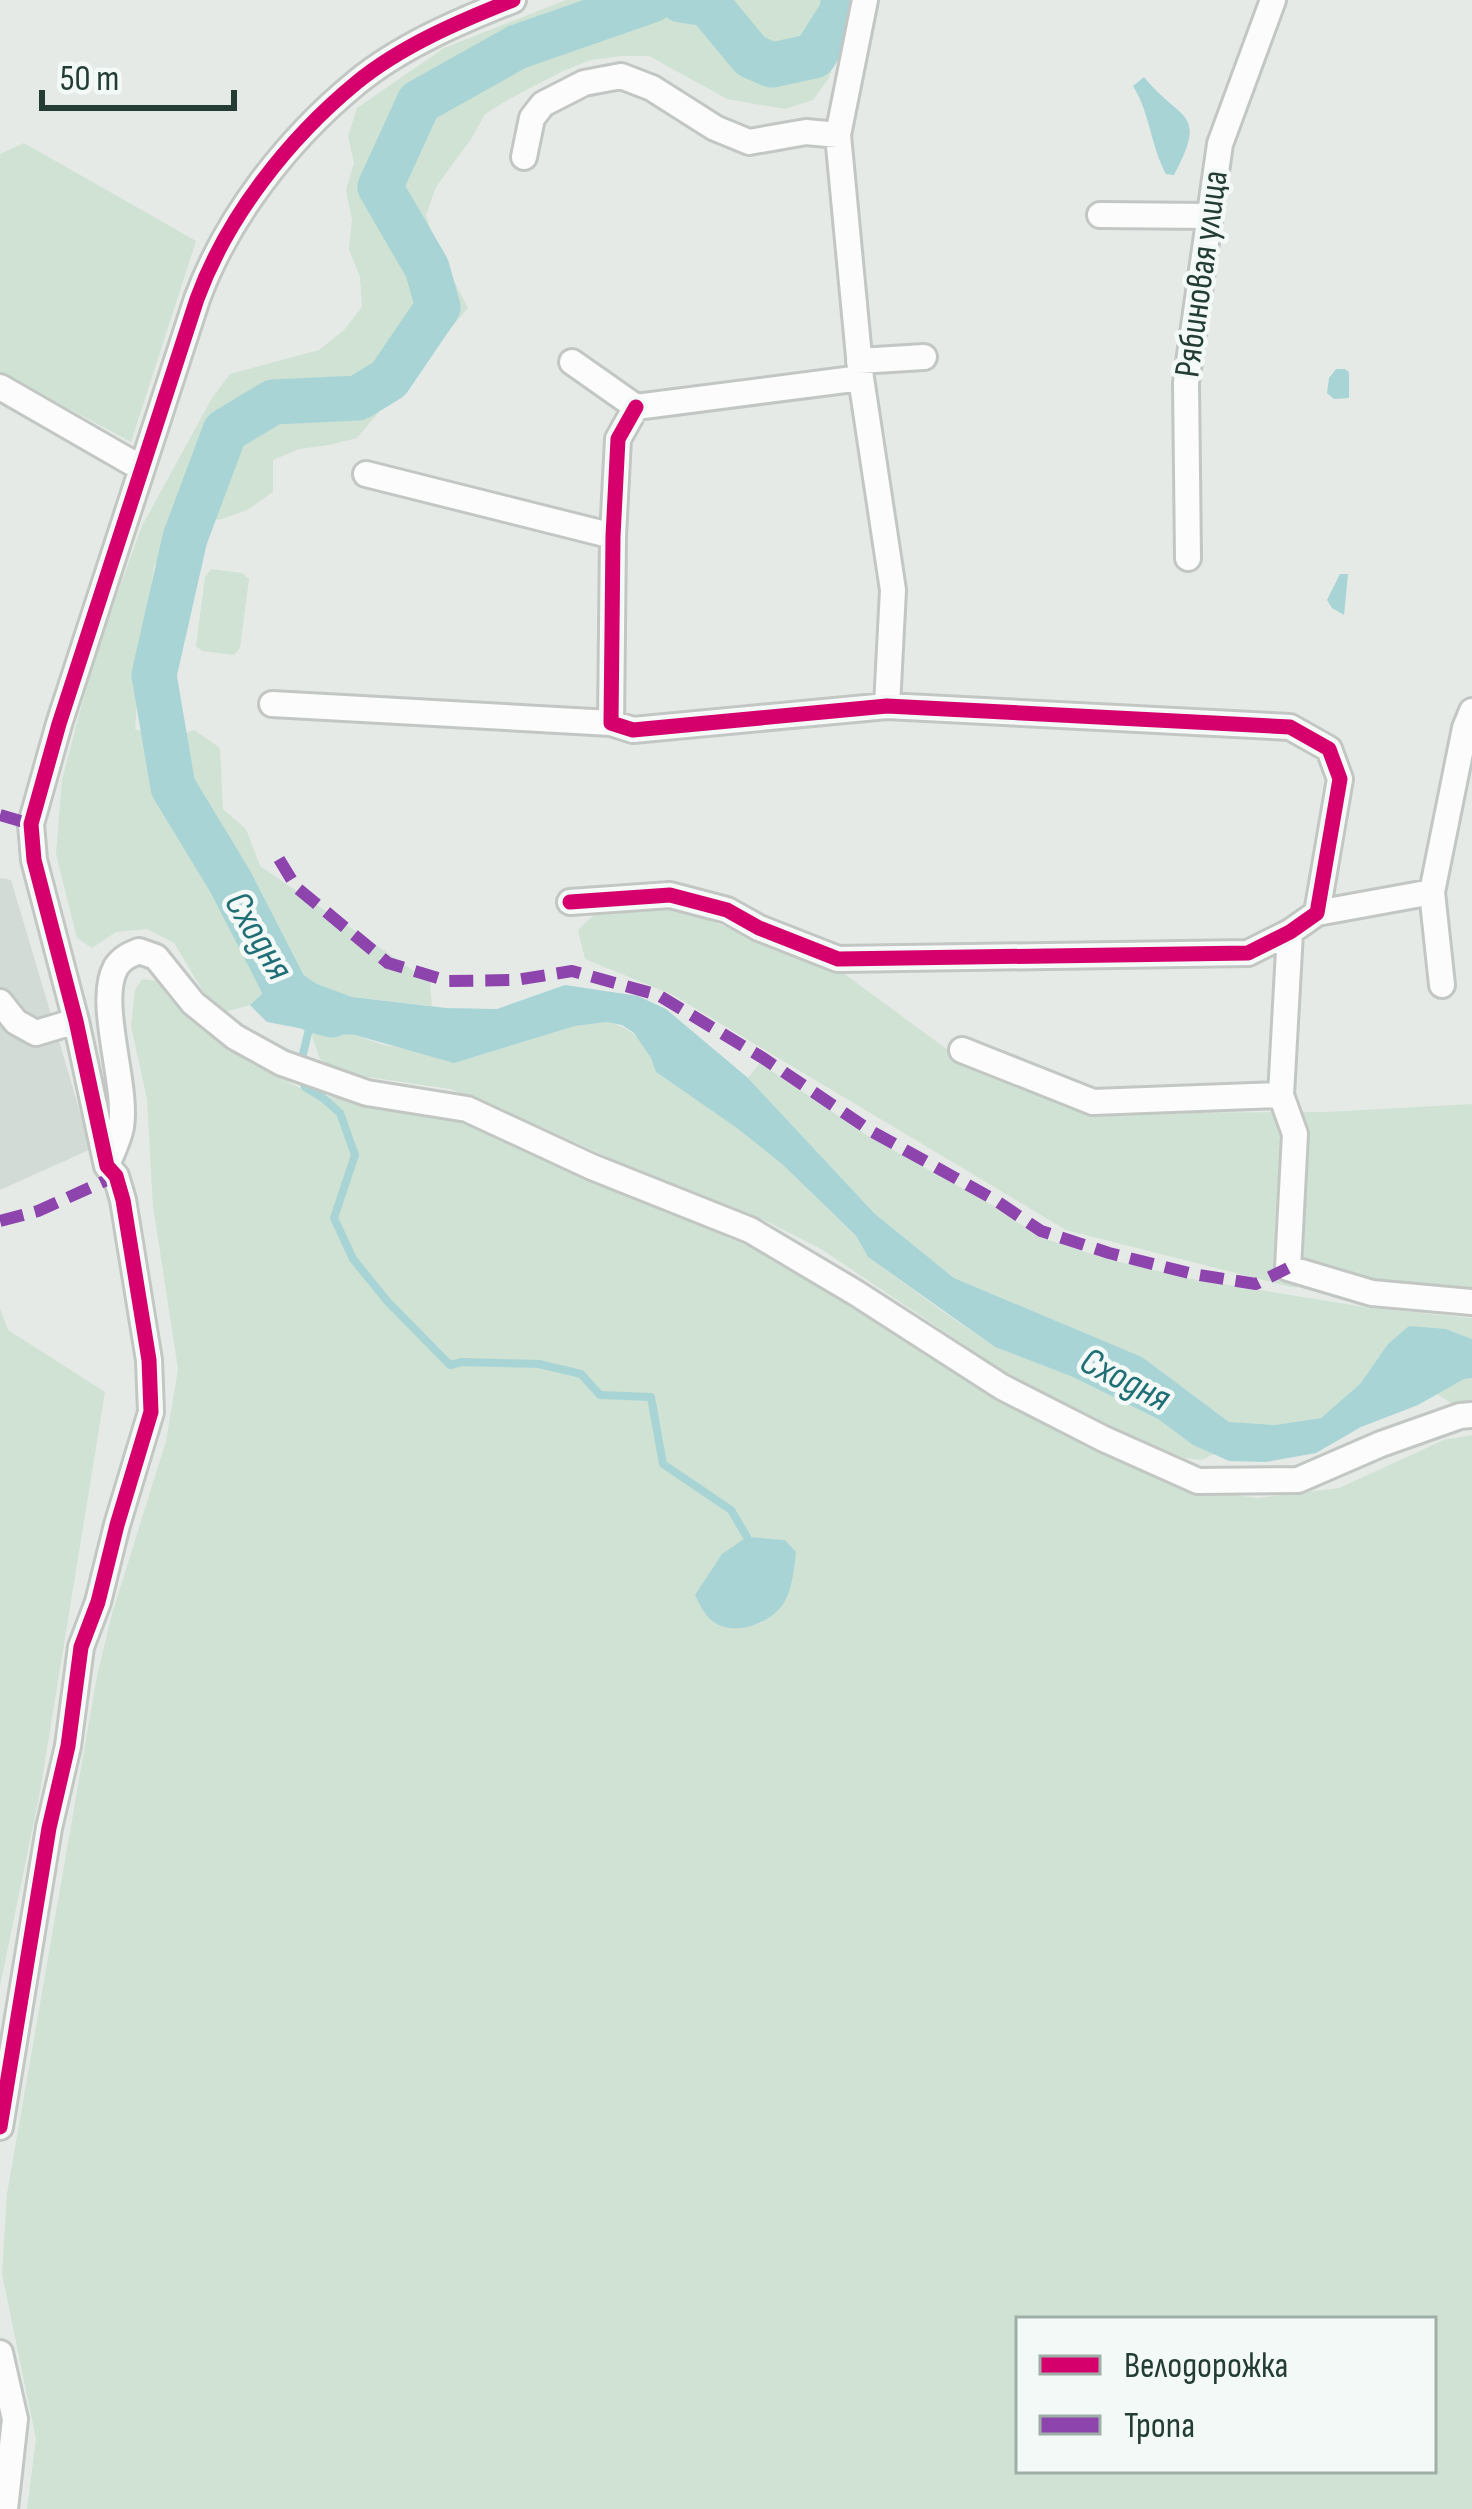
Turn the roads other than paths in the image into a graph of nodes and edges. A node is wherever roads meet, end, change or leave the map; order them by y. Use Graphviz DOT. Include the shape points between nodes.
graph roads {
  1 [pos="513,0"];
  2 [pos="865,0"];
  3 [pos="1273,0"];
  4 [pos="838,135"];
  5 [pos="524,157"];
  6 [pos="1100,215"];
  7 [pos="1209,215"];
  8 [pos="923,357"];
  9 [pos="572,362"];
  10 [pos="860,369"];
  11 [pos="0,387"];
  12 [pos="636,407"];
  13 [pos="141,468"];
  14 [pos="366,474"];
  15 [pos="613,536"];
  16 [pos="1188,558"];
  17 [pos="272,704"];
  18 [pos="887,706"];
  19 [pos="1472,712"];
  20 [pos="611,723"];
  21 [pos="1432,892"];
  22 [pos="570,902"];
  23 [pos="1317,913"];
  24 [pos="1289,932"];
  25 [pos="1442,985"];
  26 [pos="0,1002"];
  27 [pos="76,1021"];
  28 [pos="962,1050"];
  29 [pos="1281,1095"];
  30 [pos="107,1166"];
  31 [pos="1472,1302"];
  32 [pos="1472,1415"];
  33 [pos="0,2127"];
  34 [pos="0,2353"];
  35 [pos="5,2509"];
  1 -- 13 [label="street" via="358,81 259,186 211,260"];
  2 -- 4 [label="street"];
  3 -- 7 [label="street, Рябиновая улица" via="1220,144"];
  4 -- 5 [label="street" via="749,142 621,76 543,104"];
  4 -- 10 [label="street"];
  6 -- 7 [label="street"];
  7 -- 16 [label="street, Рябиновая улица" via="1186,383"];
  8 -- 10 [label="street"];
  9 -- 12 [label="street"];
  10 -- 12 [label="street"];
  10 -- 18 [label="street" via="893,590"];
  11 -- 13 [label="street"];
  12 -- 15 [label="street" via="618,439"];
  13 -- 27 [label="street" via="31,824"];
  14 -- 15 [label="street"];
  15 -- 20 [label="street"];
  17 -- 20 [label="street"];
  18 -- 20 [label="street" via="633,730"];
  18 -- 23 [label="street" via="1290,727 1329,749 1340,779"];
  19 -- 21 [label="street"];
  21 -- 23 [label="street"];
  21 -- 25 [label="street"];
  22 -- 24 [label="street" via="670,895 838,958 1248,952"];
  23 -- 24 [label="street"];
  24 -- 29 [label="street"];
  26 -- 27 [label="street" via="36,1033"];
  27 -- 30 [label="street"];
  28 -- 29 [label="street" via="1093,1102"];
  29 -- 31 [label="street" via="1295,1134 1288,1268 1372,1293"];
  30 -- 32 [label="street" via="121,1127 113,971 139,951 156,957 193,1003 235,1036 283,1063 367,1093 467,1109 750,1230 1002,1387 1198,1481 1298,1480"];
  30 -- 33 [label="street" via="123,1200 151,1412 81,1647"];
  34 -- 35 [label="street" via="15,2419"];
}
